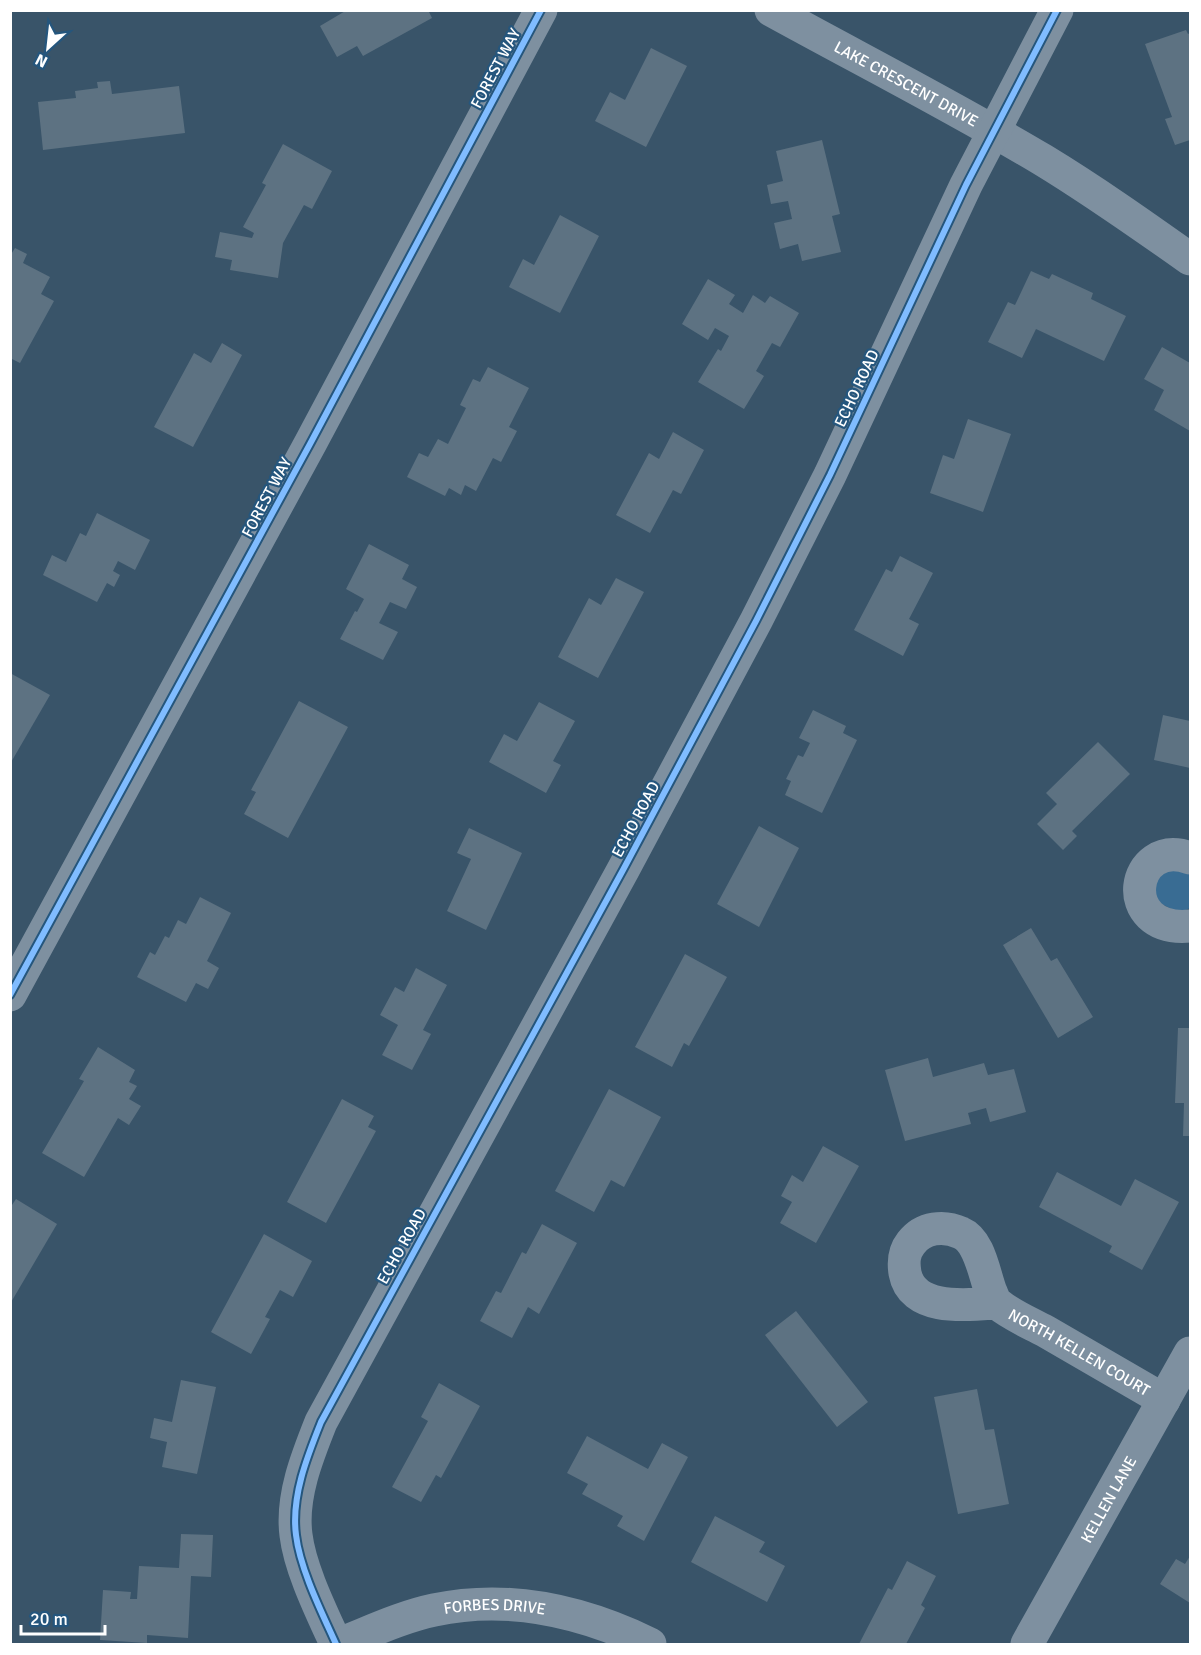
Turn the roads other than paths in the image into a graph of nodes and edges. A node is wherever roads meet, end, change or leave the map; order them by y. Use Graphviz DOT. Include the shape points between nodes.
graph roads {
  1 [pos="542,10"];
  2 [pos="771,10"];
  3 [pos="1057,10"];
  4 [pos="994,131"];
  5 [pos="1191,259"];
  6 [pos="1191,858"];
  7 [pos="1191,926"];
  8 [pos="10,994"];
  9 [pos="996,1303"];
  10 [pos="1191,1353"];
  11 [pos="1164,1400"];
  12 [pos="338,1644"];
  13 [pos="650,1644"];
  14 [pos="1027,1644"];
  1 -- 8 [label="street, FOREST WAY"];
  2 -- 4 [label="street, LAKE CRESCENT DRIVE"];
  3 -- 4 [label="street, ECHO ROAD"];
  4 -- 5 [label="street, LAKE CRESCENT DRIVE" via="1089,189"];
  4 -- 12 [label="street, ECHO ROAD" via="831,475 756,621 321,1422 303,1472 295,1516 296,1535 299,1553"];
  6 -- 7 [label="street" via="1166,854 1143,873 1139,885 1141,903 1149,915 1173,927"];
  9 -- 11 [label="street, NORTH KELLEN COURT"];
  10 -- 11 [label="street, KELLEN LANE"];
  11 -- 14 [label="street, KELLEN LANE"];
  12 -- 13 [label="street, FORBES DRIVE" via="433,1611 501,1604 567,1612"];
}
